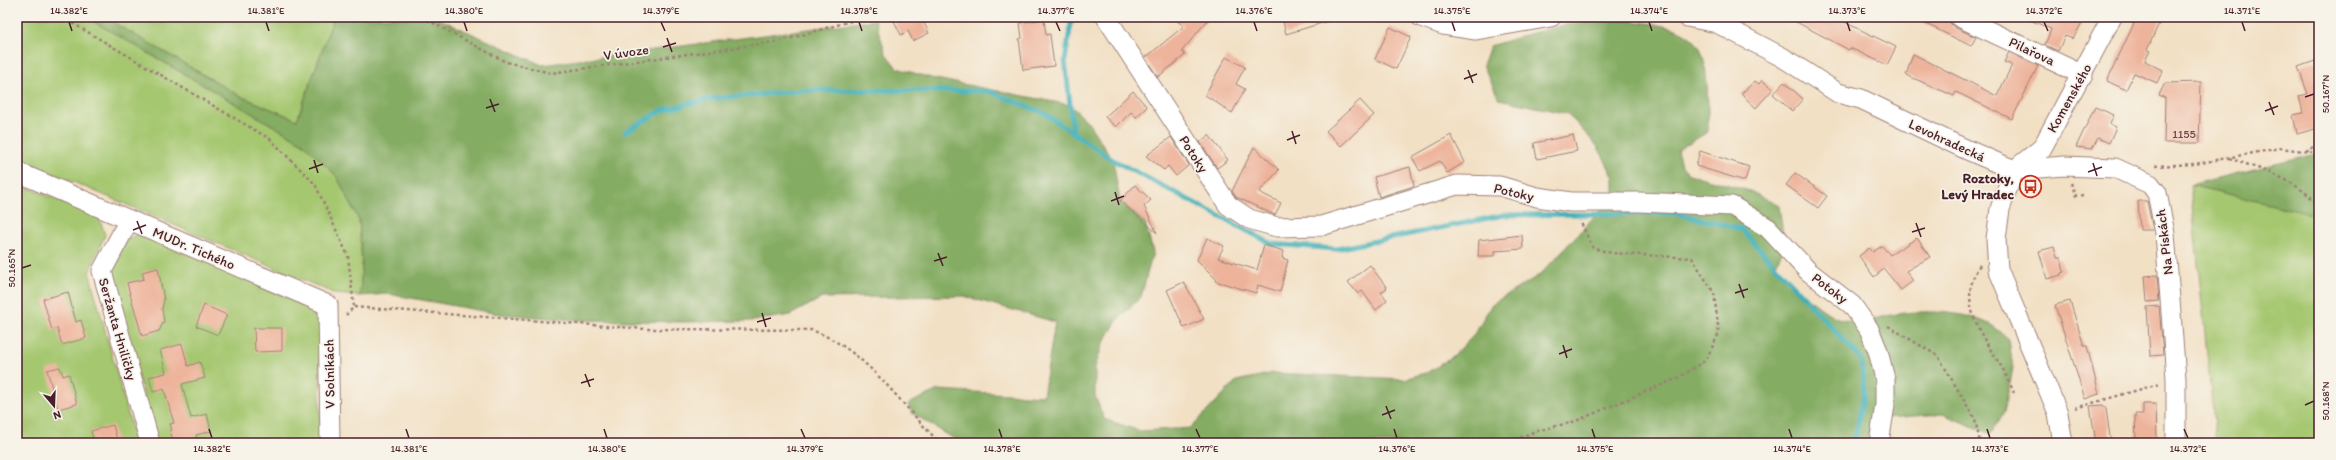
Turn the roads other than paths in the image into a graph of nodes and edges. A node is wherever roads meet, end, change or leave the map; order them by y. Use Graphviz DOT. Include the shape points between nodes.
graph roads {
  1 [pos="1106,17"];
  2 [pos="1421,17"];
  3 [pos="1491,17"];
  4 [pos="1551,17"];
  5 [pos="1687,17"];
  6 [pos="1959,17"];
  7 [pos="2112,17"];
  8 [pos="1476,30"];
  9 [pos="2083,75"];
  10 [pos="2014,170"];
  11 [pos="17,172"];
  12 [pos="129,220"];
  13 [pos="328,304"];
  14 [pos="150,443"];
  15 [pos="330,443"];
  16 [pos="1879,443"];
  17 [pos="2062,443"];
  18 [pos="2176,443"];
  1 -- 16 [label="street, Potoky" via="1228,205 1249,219 1277,227 1321,226 1457,185 1500,186 1537,197 1571,202 1732,206 1768,228 1808,271 1852,305 1869,329 1885,379"];
  2 -- 8 [label="street" via="1443,25"];
  3 -- 8 [label="street"];
  4 -- 8 [label="street"];
  5 -- 10 [label="street, Levohradecká" via="1717,23 1782,57 1838,93 1861,99"];
  6 -- 9 [label="street, Pilařova"];
  7 -- 9 [label="street, Komenského"];
  9 -- 10 [label="street, Komenského" via="2042,148"];
  10 -- 17 [label="street" via="2000,209 1996,250 1998,269 2058,414"];
  10 -- 18 [label="street, Na Pískách" via="2064,166 2115,168 2150,184 2157,193 2165,233 2176,379"];
  11 -- 12 [label="street, MUDr. Tichého"];
  12 -- 13 [label="street, MUDr. Tichého"];
  12 -- 14 [label="street, Seržanta Hniličky" via="102,271"];
  13 -- 15 [label="street, V Solníkách"];
}
